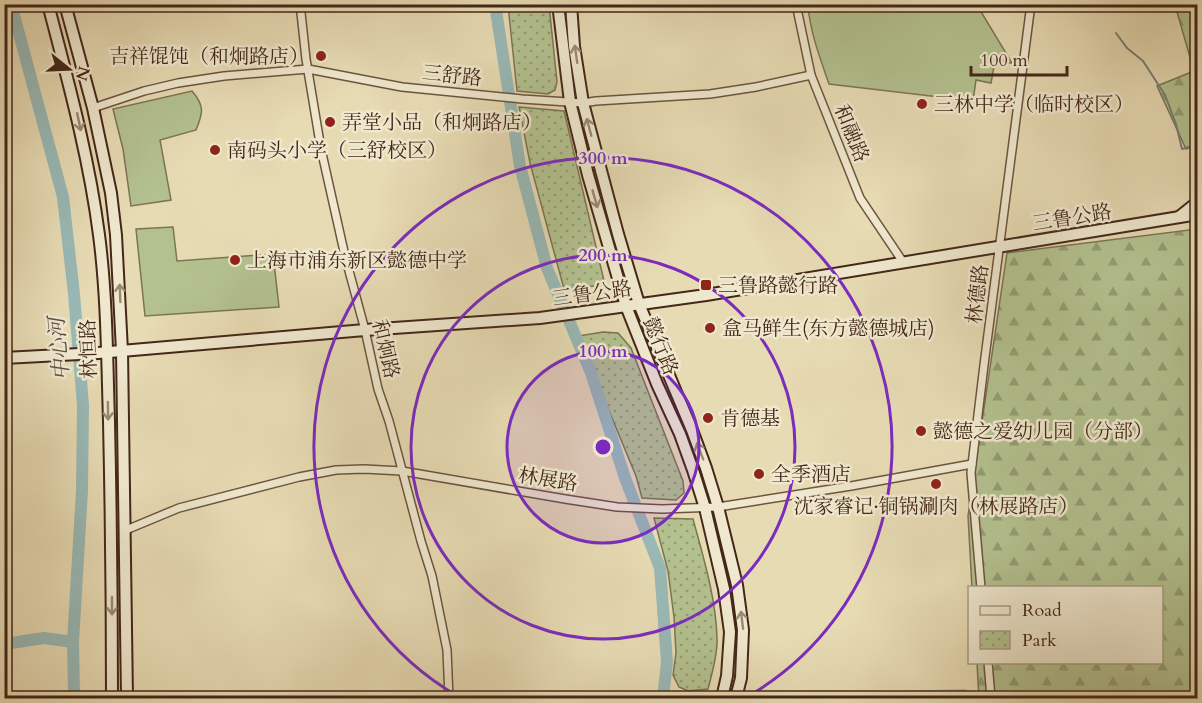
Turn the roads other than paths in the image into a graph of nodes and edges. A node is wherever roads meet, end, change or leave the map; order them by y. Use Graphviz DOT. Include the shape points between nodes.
graph roads {
  1 [pos="48,4"];
  2 [pos="65,4"];
  3 [pos="300,4"];
  4 [pos="558,4"];
  5 [pos="571,4"];
  6 [pos="796,4"];
  7 [pos="1031,4"];
  8 [pos="308,69"];
  9 [pos="811,75"];
  10 [pos="570,102"];
  11 [pos="583,103"];
  12 [pos="93,108"];
  13 [pos="1197,204"];
  14 [pos="1197,214"];
  15 [pos="1179,217"];
  16 [pos="1197,219"];
  17 [pos="999,247"];
  18 [pos="903,262"];
  19 [pos="639,304"];
  20 [pos="626,306"];
  21 [pos="366,330"];
  22 [pos="122,351"];
  23 [pos="102,352"];
  24 [pos="4,358"];
  25 [pos="972,464"];
  26 [pos="402,471"];
  27 [pos="718,507"];
  28 [pos="705,508"];
  29 [pos="126,530"];
  30 [pos="981,586"];
  31 [pos="988,664"];
  32 [pos="112,698"];
  33 [pos="128,698"];
  34 [pos="449,699"];
  35 [pos="722,699"];
  36 [pos="736,699"];
  37 [pos="991,699"];
  1 -- 23 [label="main road, 林恒路, one-way" via="94,196 103,278"];
  2 -- 12 [label="main road, 林恒路"];
  3 -- 8 [label="street, 和炯路"];
  4 -- 10 [label="main road, 懿行路"];
  11 -- 5 [label="main road, 懿行路, one-way"];
  6 -- 9 [label="street, 和融路"];
  7 -- 17 [label="street, 林德路"];
  8 -- 10 [label="street, 三舒路" via="402,87"];
  8 -- 12 [label="street, 三舒路" via="178,84"];
  8 -- 21 [label="street, 和炯路" via="321,149"];
  9 -- 11 [label="street, 三舒路" via="710,94"];
  9 -- 18 [label="street, 和融路" via="860,198"];
  10 -- 11 [label="street, 三舒路"];
  10 -- 20 [label="main road, 懿行路, one-way"];
  19 -- 11 [label="main road, 懿行路, one-way"];
  22 -- 12 [label="main road, 林恒路, one-way" via="111,192"];
  13 -- 15 [label="main road, 三鲁公路"];
  14 -- 15 [label="main road, 三鲁公路"];
  15 -- 16 [label="main road, 三鲁公路"];
  15 -- 17 [label="main road, 三鲁公路"];
  17 -- 18 [label="main road, 三鲁公路"];
  17 -- 25 [label="street, 林德路"];
  18 -- 19 [label="main road, 三鲁公路"];
  19 -- 20 [label="main road, 三鲁公路"];
  27 -- 19 [label="main road, 懿行路, one-way" via="692,430"];
  20 -- 21 [label="main road, 三鲁公路" via="534,318"];
  20 -- 28 [label="main road, 懿行路" via="680,434"];
  21 -- 22 [label="main road, 三鲁公路"];
  21 -- 26 [label="street, 和炯路"];
  22 -- 23 [label="main road, 三鲁公路"];
  22 -- 29 [label="main road, 林恒路"];
  23 -- 24 [label="main road, 三鲁公路"];
  23 -- 32 [label="main road, 林恒路, one-way"];
  25 -- 27 [label="street, 林展路"];
  25 -- 30 [label="street, 林德路"];
  26 -- 28 [label="street, 林展路" via="617,507"];
  26 -- 29 [label="street, 林展路" via="336,470 299,477 179,508"];
  26 -- 34 [label="street, 和炯路" via="432,576 447,650"];
  27 -- 28 [label="street, 林展路"];
  36 -- 27 [label="main road, 懿行路, one-way" via="743,630"];
  28 -- 35 [label="main road, 懿行路" via="730,632 728,676"];
  29 -- 33 [label="main road, 林恒路"];
  31 -- 37 [label="street"];
}
